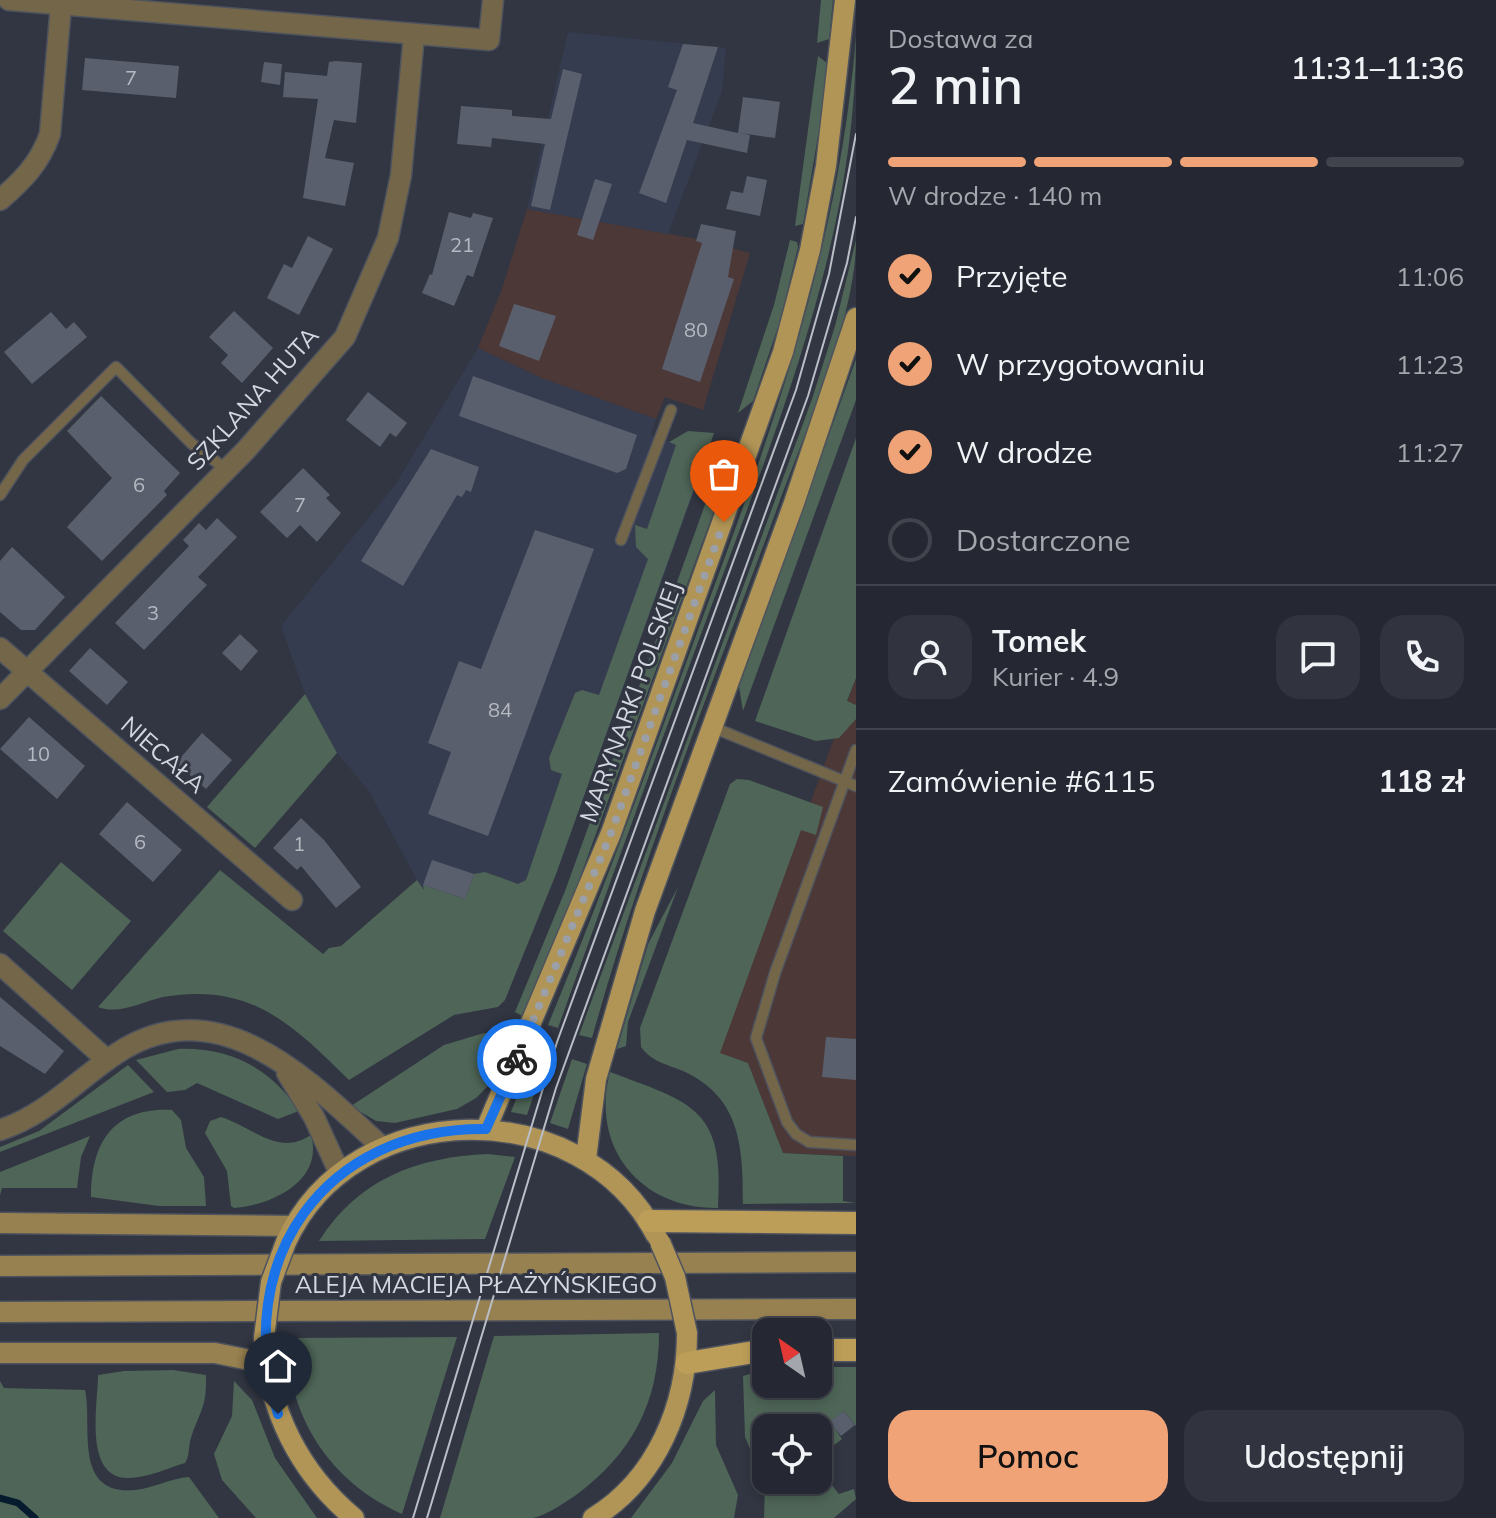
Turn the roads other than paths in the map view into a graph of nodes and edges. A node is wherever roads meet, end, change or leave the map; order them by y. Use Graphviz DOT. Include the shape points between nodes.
graph roads {
  1 [pos="9,0"];
  2 [pos="493,0"];
  3 [pos="845,0"];
  4 [pos="61,5"];
  5 [pos="414,35"];
  6 [pos="0,200"];
  7 [pos="856,318"];
  8 [pos="671,410"];
  9 [pos="227,470"];
  10 [pos="0,495"];
  11 [pos="621,540"];
  12 [pos="0,648"];
  13 [pos="27,671"];
  14 [pos="0,699"];
  15 [pos="712,727"];
  16 [pos="856,750"];
  17 [pos="844,781"];
  18 [pos="856,786"];
  19 [pos="292,900"];
  20 [pos="0,964"];
  21 [pos="107,1060"];
  22 [pos="278,1060"];
  23 [pos="486,1129"];
  24 [pos="0,1130"];
  25 [pos="856,1145"];
  26 [pos="383,1148"];
  27 [pos="586,1159"];
  28 [pos="340,1174"];
  29 [pos="649,1221"];
  30 [pos="0,1223"];
  31 [pos="856,1223"];
  32 [pos="290,1234"];
  33 [pos="856,1262"];
  34 [pos="0,1266"];
  35 [pos="856,1309"];
  36 [pos="0,1312"];
  37 [pos="832,1350"];
  38 [pos="856,1350"];
  39 [pos="752,1352"];
  40 [pos="0,1353"];
  41 [pos="265,1363"];
  42 [pos="687,1363"];
  43 [pos="597,1517"];
  44 [pos="354,1518"];
  1 -- 4 [label="street"];
  2 -- 5 [label="street" via="489,40"];
  3 -- 23 [label="main road, MARYNARKI POLSKIEJ" via="826,166 783,352 611,833"];
  4 -- 5 [label="street"];
  4 -- 6 [label="street" via="50,134 29,174"];
  5 -- 9 [label="street, SZKLANA HUTA" via="401,175 372,282 345,337"];
  7 -- 15 [label="main road"];
  8 -- 11 [label="lane"];
  9 -- 10 [label="lane" via="191,443 116,367 23,460"];
  9 -- 13 [label="street, SZKLANA HUTA"];
  12 -- 13 [label="street, NIECAŁA"];
  13 -- 14 [label="street, SZKLANA HUTA"];
  13 -- 19 [label="street, NIECAŁA"];
  15 -- 17 [label="lane"];
  15 -- 27 [label="main road" via="612,1013 596,1079"];
  16 -- 17 [label="lane"];
  17 -- 18 [label="lane"];
  17 -- 25 [label="lane" via="756,1038 796,1134 809,1142"];
  20 -- 21 [label="street"];
  21 -- 22 [label="street" via="156,1035 182,1031 244,1040"];
  21 -- 24 [label="street" via="54,1103"];
  22 -- 26 [label="street"];
  22 -- 28 [label="street" via="314,1117"];
  23 -- 26 [label="main road" via="433,1132"];
  23 -- 27 [label="main road" via="527,1134"];
  26 -- 28 [label="main road"];
  27 -- 29 [label="main road" via="621,1187"];
  28 -- 32 [label="main road"];
  29 -- 31 [label="highway"];
  29 -- 42 [label="main road, bridge" via="677,1286"];
  30 -- 32 [label="main road"];
  32 -- 41 [label="main road, bridge" via="271,1282"];
  33 -- 34 [label="main road, ALEJA MACIEJA PŁAŻYŃSKIEGO"];
  35 -- 36 [label="main road, ALEJA MACIEJA PŁAŻYŃSKIEGO"];
  37 -- 38 [label="highway"];
  39 -- 42 [label="highway"];
  40 -- 41 [label="main road" via="215,1353"];
  41 -- 44 [label="main road" via="289,1438 317,1483"];
  42 -- 43 [label="main road" via="675,1413 652,1459"];
}
